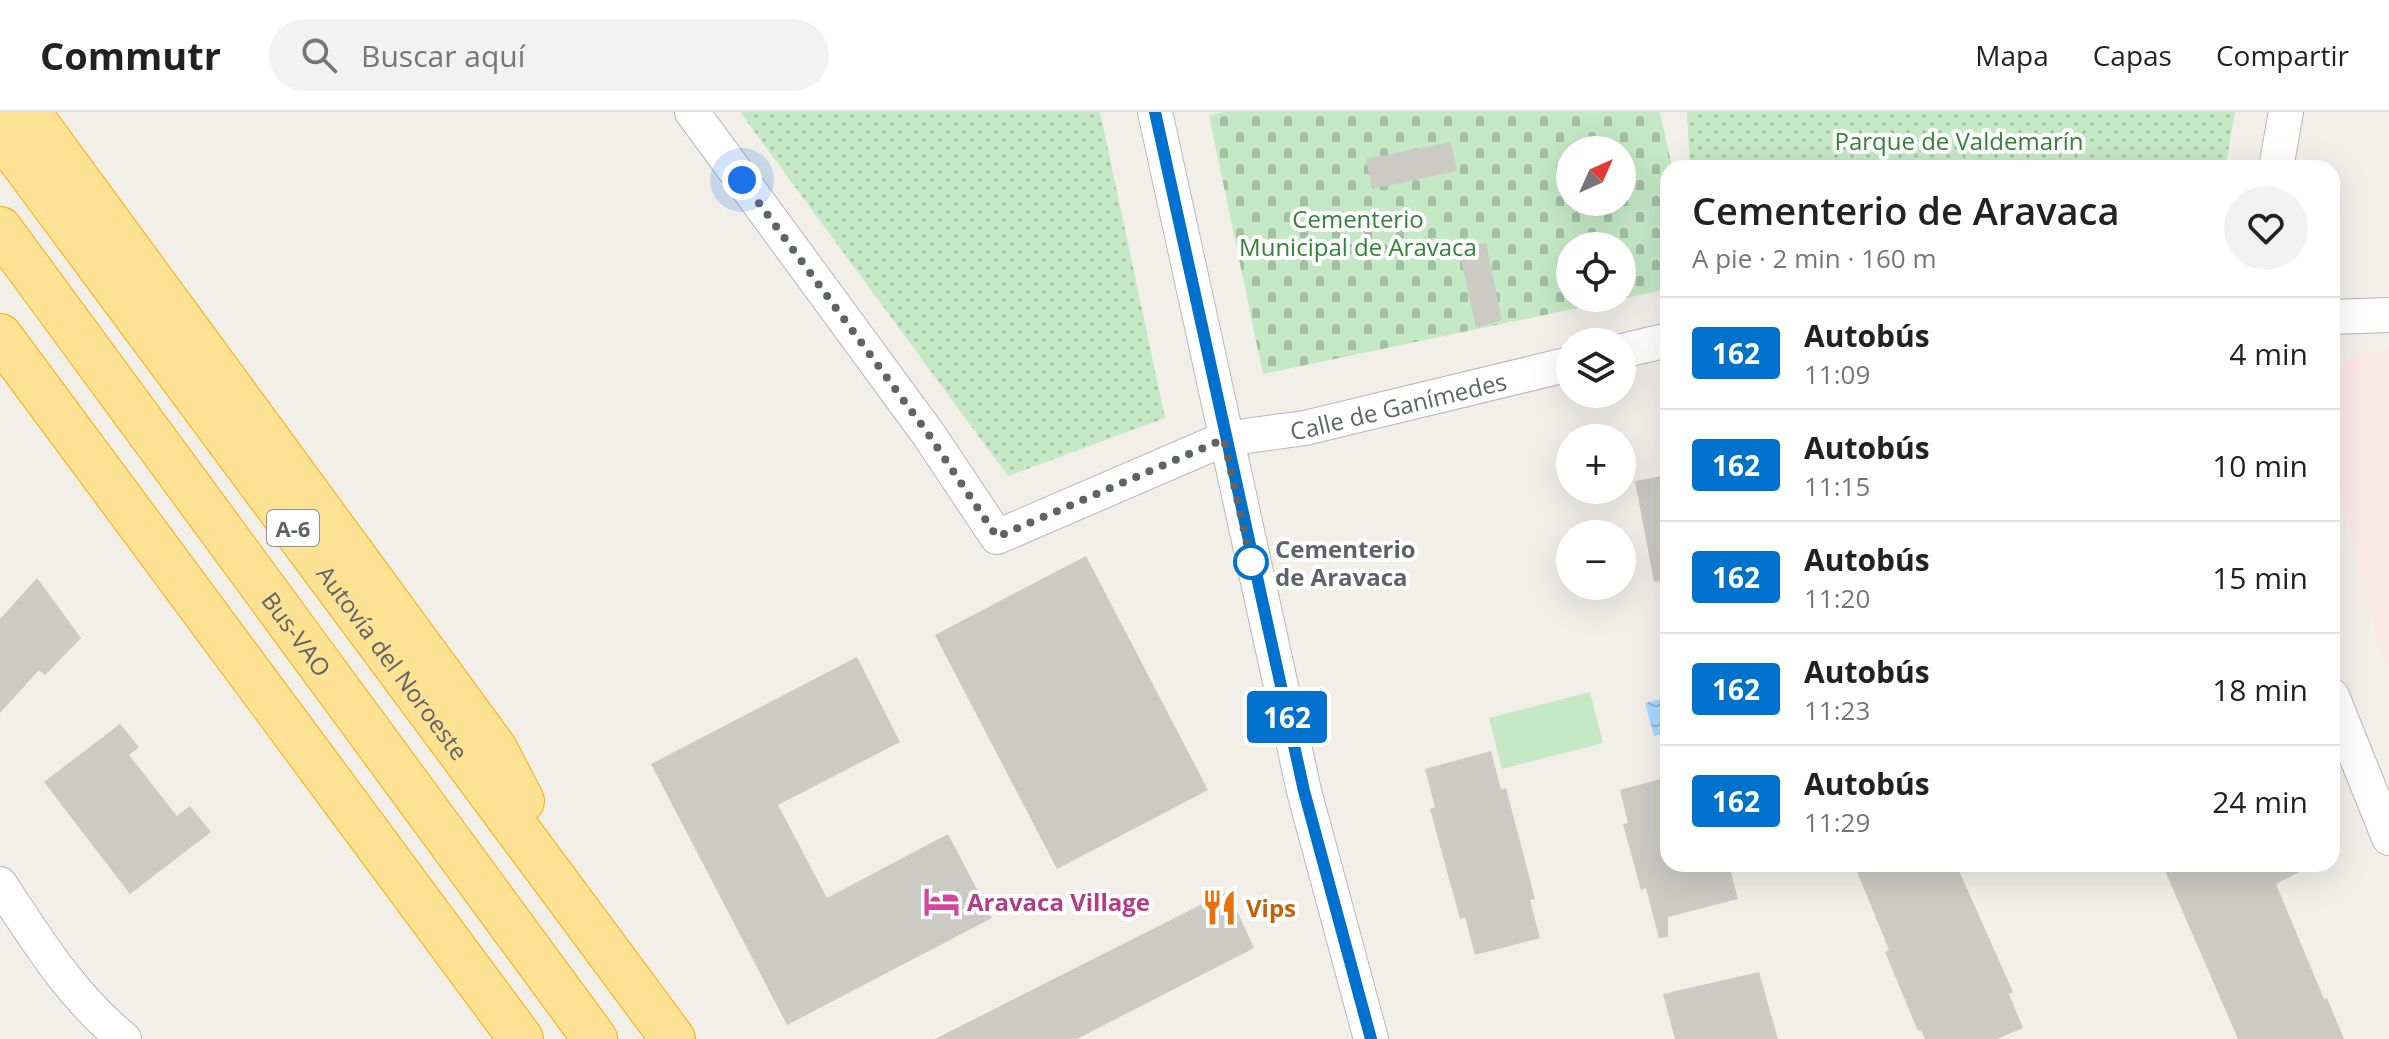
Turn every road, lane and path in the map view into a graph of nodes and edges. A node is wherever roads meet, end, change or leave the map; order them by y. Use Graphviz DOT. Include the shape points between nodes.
graph roads {
  1 [pos="28,112"];
  2 [pos="692,112"];
  3 [pos="1155,112"];
  4 [pos="2286,112"];
  5 [pos="0,132"];
  6 [pos="2277,160"];
  7 [pos="0,229"];
  8 [pos="2389,315"];
  9 [pos="2340,317"];
  10 [pos="0,336"];
  11 [pos="1660,342"];
  12 [pos="1636,348"];
  13 [pos="1556,367"];
  14 [pos="1224,439"];
  15 [pos="2340,716"];
  16 [pos="2389,838"];
  17 [pos="0,884"];
  18 [pos="586,923"];
  19 [pos="511,1028"];
  20 [pos="124,1039"];
  21 [pos="595,1039"];
  22 [pos="673,1039"];
  23 [pos="1371,1039"];
  1 -- 18 [label="highway" via="495,749"];
  2 -- 14 [label="street, Calle de Ganímedes" via="929,435 997,537"];
  3 -- 14 [label="street"];
  4 -- 6 [label="street"];
  5 -- 18 [label="highway, Autovía del Noroeste / A-6"];
  7 -- 21 [label="highway, Bus-VAO"];
  8 -- 9 [label="street"];
  10 -- 19 [label="highway"];
  11 -- 12 [label="street"];
  13 -- 14 [label="street, Calle de Ganímedes" via="1305,428"];
  14 -- 23 [label="street" via="1304,791"];
  15 -- 16 [label="street"];
  17 -- 20 [label="street" via="53,965"];
  18 -- 22 [label="highway, Autovía del Noroeste / A-6"];
}
